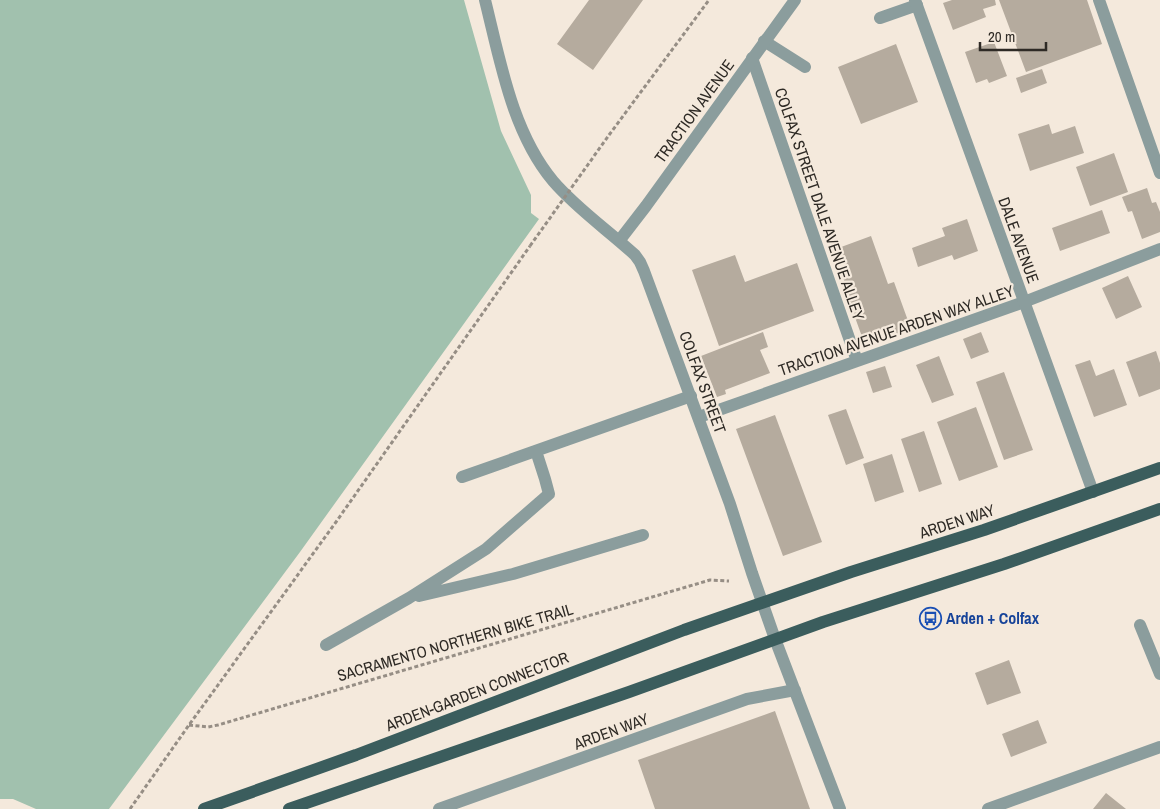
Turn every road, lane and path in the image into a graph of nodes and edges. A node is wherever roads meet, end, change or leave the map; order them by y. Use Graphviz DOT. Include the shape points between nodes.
graph roads {
  1 [pos="485,0"];
  2 [pos="709,0"];
  3 [pos="795,0"];
  4 [pos="1099,0"];
  5 [pos="916,3"];
  6 [pos="880,18"];
  7 [pos="764,41"];
  8 [pos="752,58"];
  9 [pos="805,67"];
  10 [pos="1160,173"];
  11 [pos="620,241"];
  12 [pos="1160,249"];
  13 [pos="1024,302"];
  14 [pos="857,361"];
  15 [pos="691,396"];
  16 [pos="698,417"];
  17 [pos="536,451"];
  18 [pos="1160,468"];
  19 [pos="462,477"];
  20 [pos="1093,492"];
  21 [pos="1160,508"];
  22 [pos="642,535"];
  23 [pos="729,581"];
  24 [pos="410,598"];
  25 [pos="762,603"];
  26 [pos="1140,625"];
  27 [pos="775,639"];
  28 [pos="326,645"];
  29 [pos="1160,674"];
  30 [pos="795,690"];
  31 [pos="189,725"];
  32 [pos="1160,748"];
  33 [pos="470,804"];
  34 [pos="130,809"];
  35 [pos="204,809"];
  36 [pos="289,809"];
  37 [pos="439,809"];
  38 [pos="840,809"];
  39 [pos="988,809"];
  1 -- 11 [label="street, COLFAX STREET" via="515,111 532,150 566,195"];
  2 -- 31 [label="path, bridge" via="609,135"];
  3 -- 7 [label="street, TRACTION AVENUE"];
  4 -- 10 [label="street"];
  5 -- 6 [label="street"];
  5 -- 13 [label="street, DALE AVENUE"];
  7 -- 8 [label="street, TRACTION AVENUE"];
  7 -- 9 [label="street"];
  8 -- 11 [label="street, TRACTION AVENUE"];
  8 -- 14 [label="street, COLFAX STREET DALE AVENUE ALLEY"];
  11 -- 15 [label="street, COLFAX STREET" via="640,262"];
  12 -- 13 [label="street, TRACTION AVENUE ARDEN WAY ALLEY"];
  13 -- 14 [label="street, TRACTION AVENUE ARDEN WAY ALLEY"];
  13 -- 20 [label="street, DALE AVENUE"];
  14 -- 16 [label="street, TRACTION AVENUE ARDEN WAY ALLEY"];
  15 -- 16 [label="street, COLFAX STREET"];
  15 -- 17 [label="street"];
  16 -- 25 [label="street, COLFAX STREET"];
  17 -- 19 [label="street"];
  17 -- 24 [label="street" via="549,494 486,549"];
  18 -- 20 [label="main road, ARDEN WAY"];
  20 -- 25 [label="main road, ARDEN WAY"];
  21 -- 27 [label="main road" via="1013,561"];
  22 -- 24 [label="street" via="513,574"];
  23 -- 31 [label="path, SACRAMENTO NORTHERN BIKE TRAIL" via="710,580 218,725"];
  24 -- 28 [label="street"];
  25 -- 27 [label="street, COLFAX STREET"];
  25 -- 35 [label="main road, ARDEN-GARDEN CONNECTOR"];
  26 -- 29 [label="street"];
  27 -- 30 [label="street, COLFAX STREET"];
  27 -- 36 [label="main road"];
  30 -- 33 [label="street, ARDEN WAY" via="747,699"];
  30 -- 38 [label="street, COLFAX STREET"];
  31 -- 34 [label="path"];
  32 -- 39 [label="street"];
  33 -- 37 [label="street, ARDEN WAY"];
}
